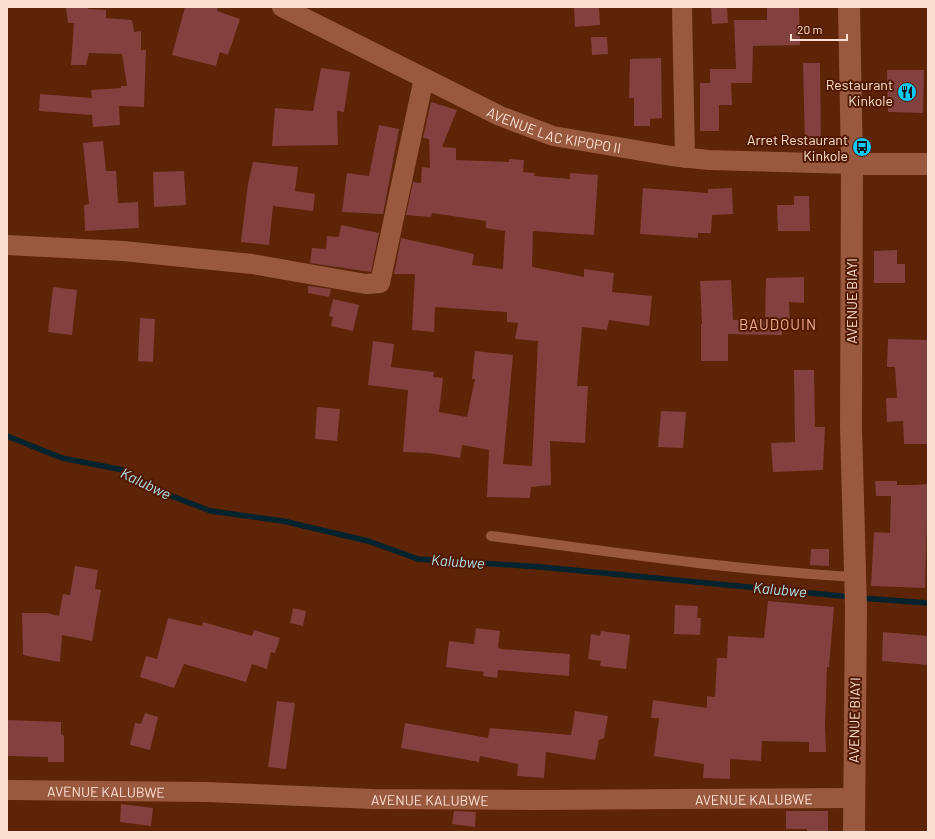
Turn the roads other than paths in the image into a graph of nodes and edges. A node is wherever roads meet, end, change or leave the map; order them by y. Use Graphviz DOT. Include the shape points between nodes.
graph roads {
  1 [pos="282,7"];
  2 [pos="682,7"];
  3 [pos="849,7"];
  4 [pos="424,78"];
  5 [pos="685,158"];
  6 [pos="852,164"];
  7 [pos="928,164"];
  8 [pos="7,245"];
  9 [pos="491,536"];
  10 [pos="855,593"];
  11 [pos="7,790"];
  12 [pos="853,798"];
  13 [pos="854,832"];
  1 -- 4 [label="street, AVENUE LAC KIPOPO II"];
  2 -- 5 [label="street"];
  3 -- 6 [label="street, AVENUE BIAYI"];
  4 -- 5 [label="street, AVENUE LAC KIPOPO II" via="500,116 553,136 588,144"];
  4 -- 8 [label="street" via="380,283 366,284 244,263 123,251"];
  5 -- 6 [label="street, AVENUE LAC KIPOPO II"];
  6 -- 7 [label="street"];
  6 -- 10 [label="street, AVENUE BIAYI" via="850,413"];
  9 -- 10 [label="lane" via="685,562 805,574"];
  10 -- 12 [label="street, AVENUE BIAYI"];
  11 -- 12 [label="street, AVENUE KALUBWE" via="198,792 372,799"];
  12 -- 13 [label="street, AVENUE BIAYI"];
}
